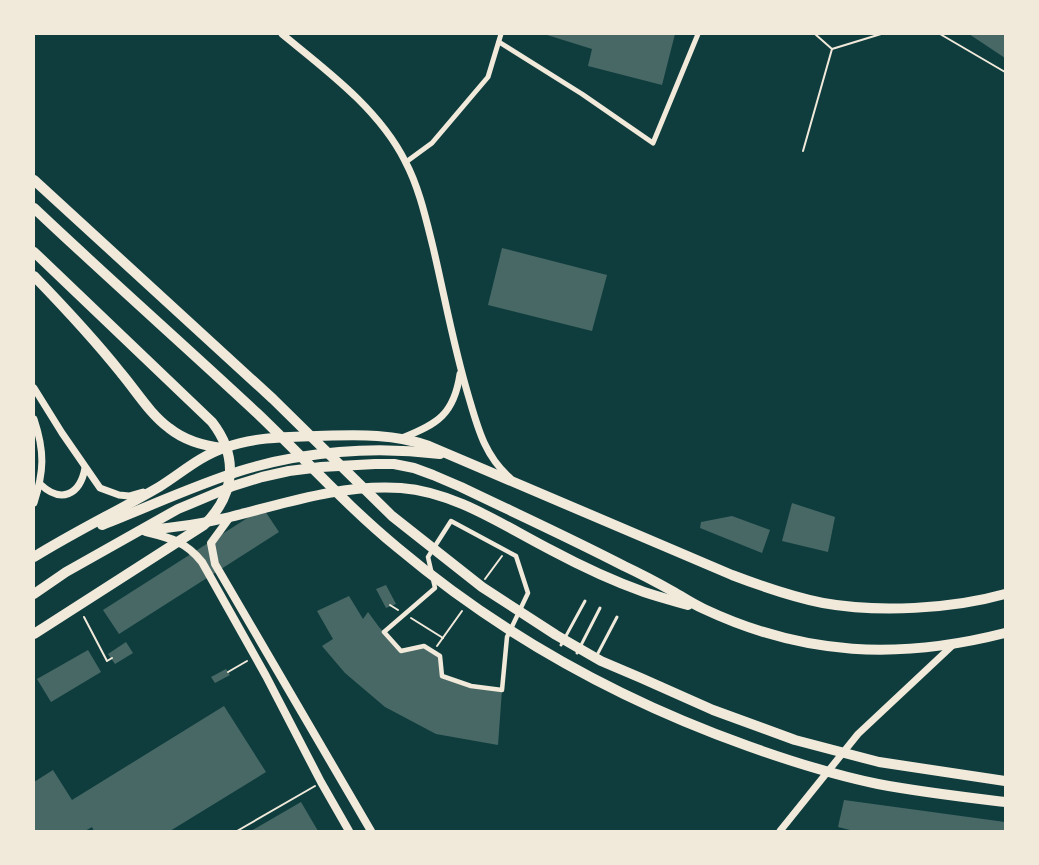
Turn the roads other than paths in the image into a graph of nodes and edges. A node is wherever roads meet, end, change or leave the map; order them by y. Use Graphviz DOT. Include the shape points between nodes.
graph roads {
  1 [pos="282,34"];
  2 [pos="501,34"];
  3 [pos="698,34"];
  4 [pos="499,42"];
  5 [pos="406,162"];
  6 [pos="34,180"];
  7 [pos="34,208"];
  8 [pos="34,252"];
  9 [pos="34,276"];
  10 [pos="461,371"];
  11 [pos="34,388"];
  12 [pos="34,419"];
  13 [pos="402,438"];
  14 [pos="223,448"];
  15 [pos="453,456"];
  16 [pos="85,468"];
  17 [pos="167,482"];
  18 [pos="516,483"];
  19 [pos="40,484"];
  20 [pos="34,504"];
  21 [pos="230,517"];
  22 [pos="140,530"];
  23 [pos="57,543"];
  24 [pos="34,557"];
  25 [pos="215,564"];
  26 [pos="207,570"];
  27 [pos="1005,590"];
  28 [pos="34,594"];
  29 [pos="1005,594"];
  30 [pos="994,598"];
  31 [pos="585,601"];
  32 [pos="600,608"];
  33 [pos="701,608"];
  34 [pos="617,617"];
  35 [pos="1005,633"];
  36 [pos="34,634"];
  37 [pos="954,644"];
  38 [pos="561,645"];
  39 [pos="577,653"];
  40 [pos="594,662"];
  41 [pos="442,676"];
  42 [pos="1005,781"];
  43 [pos="1005,802"];
  44 [pos="349,831"];
  45 [pos="371,831"];
  46 [pos="780,831"];
  1 -- 5 [label="street" via="368,109"];
  2 -- 4 [label="street"];
  3 -- 4 [label="street" via="653,143"];
  4 -- 5 [label="street" via="488,77 432,142"];
  5 -- 10 [label="street" via="428,229"];
  6 -- 42 [label="highway" via="273,399 392,516 482,587 556,635 601,661 713,710 796,740 880,762"];
  7 -- 43 [label="highway" via="259,415 370,525 432,576 511,632 633,700 747,746 877,784"];
  8 -- 36 [label="highway" via="205,414 217,429 229,459 229,482 220,506 199,530"];
  9 -- 14 [label="highway" via="70,313 168,428 185,438"];
  10 -- 13 [label="street" via="458,389 443,416 434,424"];
  10 -- 18 [label="street" via="483,442 500,469"];
  11 -- 16 [label="street"];
  12 -- 19 [label="street" via="42,452"];
  13 -- 14 [label="highway" via="272,438"];
  13 -- 15 [label="highway"];
  14 -- 17 [label="highway"];
  15 -- 18 [label="highway"];
  15 -- 23 [label="highway" via="381,450 282,460 219,478"];
  16 -- 17 [label="street" via="100,488 118,495 138,494"];
  16 -- 19 [label="street" via="80,486 73,492 62,495"];
  17 -- 23 [label="highway"];
  18 -- 30 [label="highway" via="759,585 802,598 841,605 900,608 943,606"];
  19 -- 20 [label="street"];
  21 -- 22 [label="highway" via="174,528"];
  21 -- 25 [label="main road" via="211,543"];
  21 -- 33 [label="highway" via="326,494 372,488 420,491 485,515 630,587"];
  22 -- 26 [label="main road" via="188,546"];
  22 -- 28 [label="highway"];
  22 -- 33 [label="highway" via="178,509 262,477 289,471 394,464 427,472 461,487 616,562"];
  23 -- 24 [label="highway"];
  25 -- 26 [label="main road"];
  25 -- 45 [label="main road"];
  26 -- 44 [label="main road"];
  27 -- 30 [label="highway"];
  29 -- 30 [label="highway"];
  31 -- 38 [label="lane"];
  32 -- 39 [label="lane"];
  33 -- 37 [label="highway" via="751,629 817,646 888,650"];
  34 -- 40 [label="lane"];
  35 -- 37 [label="highway"];
  37 -- 46 [label="street" via="858,734"];
  41 -- 41 [label="street" via="471,686 502,690 507,637 528,593 516,556 450,521 428,557 436,588 384,632 401,651 424,646 440,656"];
}
